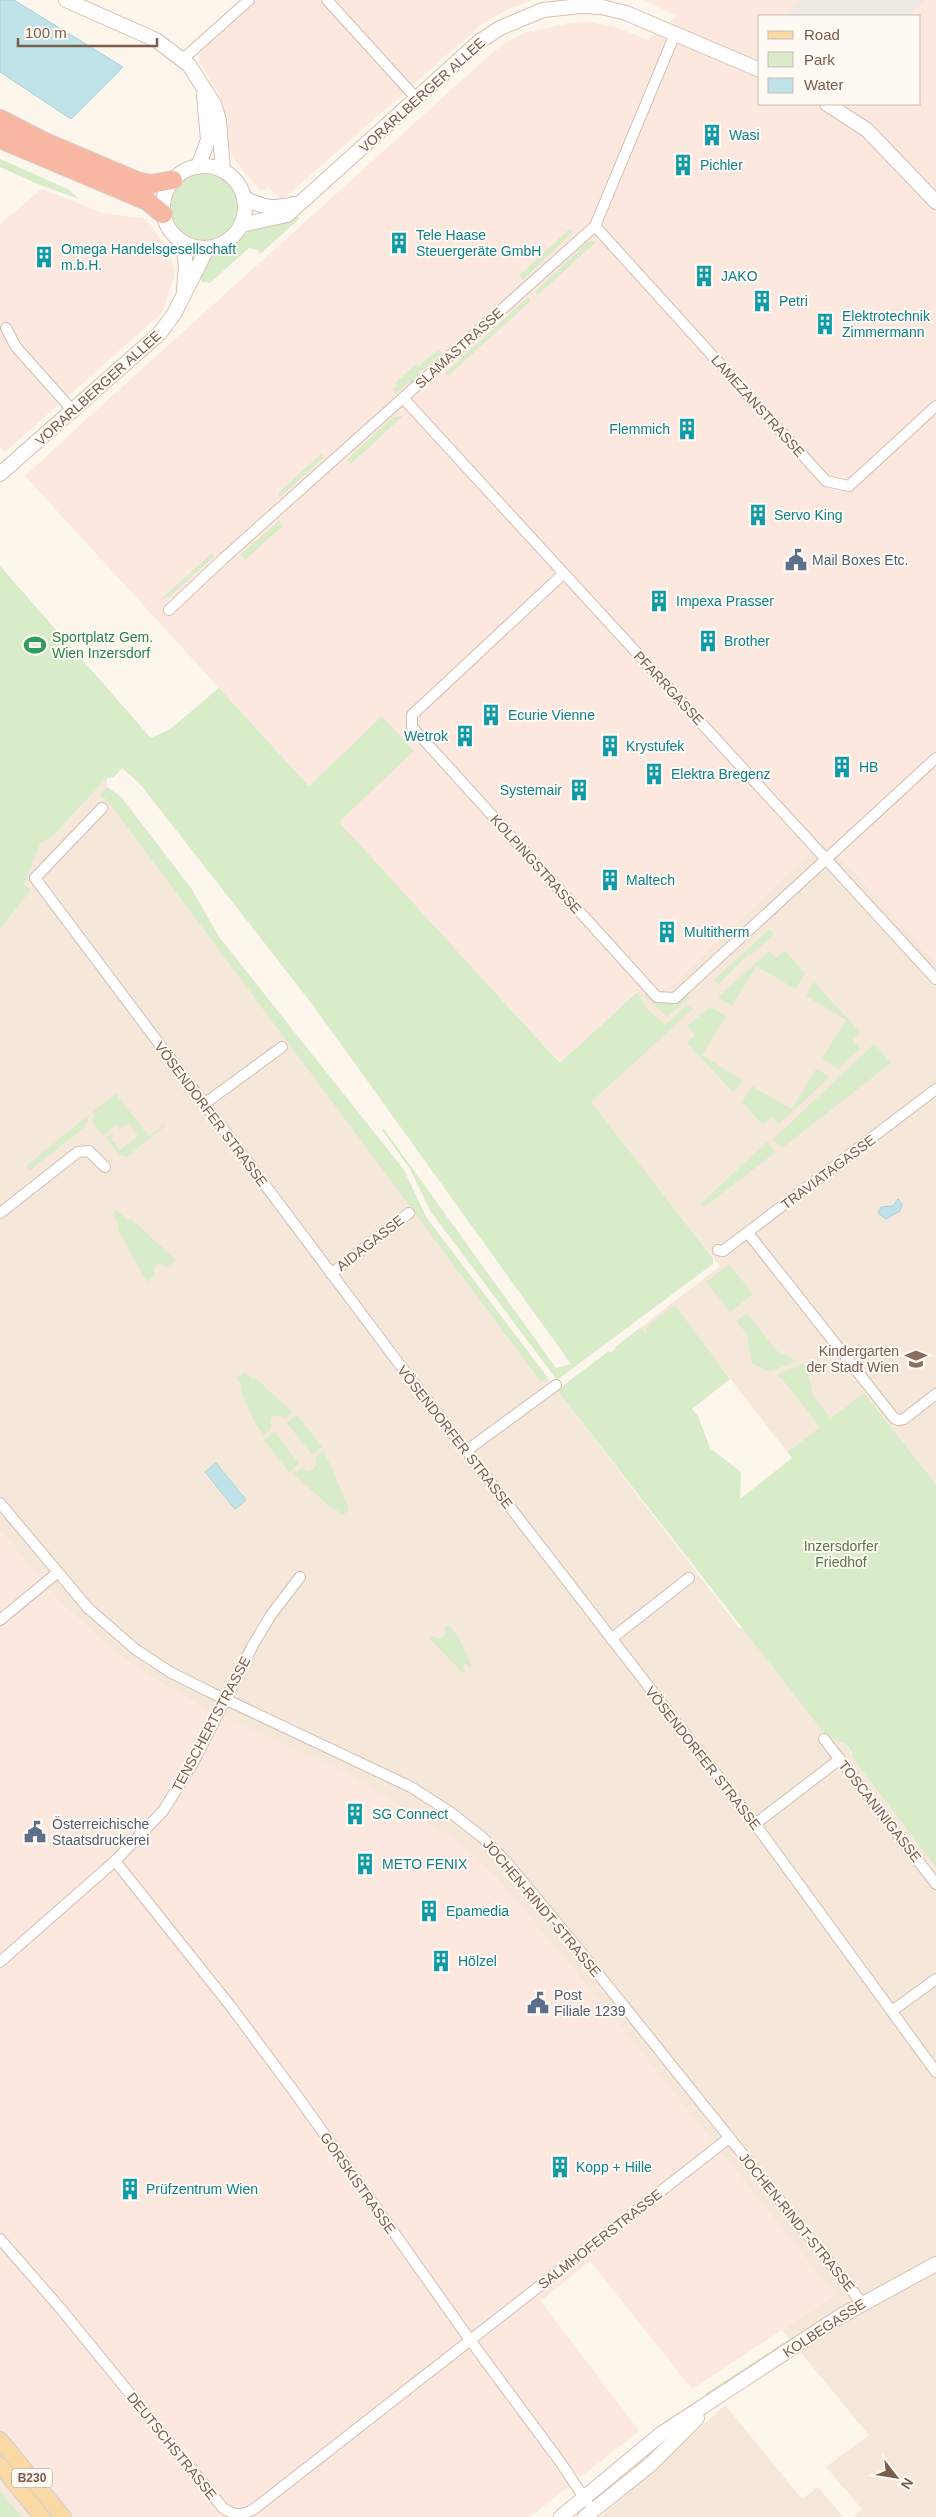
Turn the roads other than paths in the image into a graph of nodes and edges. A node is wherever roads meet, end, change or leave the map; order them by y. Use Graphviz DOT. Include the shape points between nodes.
graph roads {
  1 [pos="66,0"];
  2 [pos="249,0"];
  3 [pos="327,0"];
  4 [pos="675,34"];
  5 [pos="183,59"];
  6 [pos="758,69"];
  7 [pos="203,87"];
  8 [pos="417,99"];
  9 [pos="829,105"];
  10 [pos="0,122"];
  11 [pos="0,138"];
  12 [pos="36,152"];
  13 [pos="198,167"];
  14 [pos="223,171"];
  15 [pos="173,180"];
  16 [pos="244,198"];
  17 [pos="304,200"];
  18 [pos="936,202"];
  19 [pos="163,214"];
  20 [pos="241,225"];
  21 [pos="595,226"];
  22 [pos="183,243"];
  23 [pos="207,248"];
  24 [pos="184,292"];
  25 [pos="6,328"];
  26 [pos="403,398"];
  27 [pos="936,406"];
  28 [pos="74,412"];
  29 [pos="0,474"];
  30 [pos="563,574"];
  31 [pos="170,610"];
  32 [pos="936,758"];
  33 [pos="102,808"];
  34 [pos="826,858"];
  35 [pos="936,978"];
  36 [pos="282,1047"];
  37 [pos="936,1090"];
  38 [pos="204,1104"];
  39 [pos="105,1167"];
  40 [pos="0,1213"];
  41 [pos="408,1213"];
  42 [pos="748,1233"];
  43 [pos="718,1250"];
  44 [pos="330,1274"];
  45 [pos="556,1385"];
  46 [pos="936,1394"];
  47 [pos="466,1451"];
  48 [pos="0,1503"];
  49 [pos="57,1573"];
  50 [pos="300,1577"];
  51 [pos="689,1578"];
  52 [pos="0,1620"];
  53 [pos="611,1638"];
  54 [pos="224,1699"];
  55 [pos="824,1739"];
  56 [pos="840,1759"];
  57 [pos="755,1824"];
  58 [pos="116,1861"];
  59 [pos="936,1884"];
  60 [pos="0,1962"];
  61 [pos="936,1979"];
  62 [pos="892,2011"];
  63 [pos="936,2072"];
  64 [pos="729,2138"];
  65 [pos="0,2238"];
  66 [pos="936,2264"];
  67 [pos="862,2303"];
  68 [pos="470,2340"];
  69 [pos="716,2400"];
  70 [pos="0,2440"];
  71 [pos="0,2465"];
  72 [pos="583,2497"];
  73 [pos="589,2514"];
  74 [pos="42,2517"];
  75 [pos="63,2517"];
  76 [pos="561,2517"];
  1 -- 5 [label="main road" via="148,36"];
  2 -- 5 [label="street"];
  3 -- 8 [label="street"];
  4 -- 6 [label="main road, VORARLBERGER ALLEE"];
  4 -- 8 [label="main road, VORARLBERGER ALLEE" via="626,13 582,6 543,10 500,28 479,42"];
  4 -- 21 [label="street, SLAMASTRASSE"];
  5 -- 7 [label="main road"];
  7 -- 13 [label="main road" via="208,140"];
  7 -- 14 [label="main road" via="219,120"];
  8 -- 17 [label="main road, VORARLBERGER ALLEE"];
  9 -- 18 [label="main road" via="867,130"];
  10 -- 12 [label="highway"];
  10 -- 15 [label="highway" via="137,181 151,184"];
  11 -- 12 [label="highway"];
  12 -- 19 [label="highway" via="146,201"];
  13 -- 14 [label="main road"];
  13 -- 15 [label="main road"];
  14 -- 16 [label="main road" via="233,178"];
  15 -- 19 [label="main road" via="163,200"];
  16 -- 17 [label="main road, VORARLBERGER ALLEE" via="277,209"];
  16 -- 20 [label="main road"];
  17 -- 20 [label="main road, VORARLBERGER ALLEE" via="287,215"];
  19 -- 22 [label="main road" via="170,231"];
  20 -- 23 [label="main road" via="233,237 221,245"];
  21 -- 26 [label="street, SLAMASTRASSE"];
  21 -- 27 [label="street, LAMEZANSTRASSE" via="826,481 848,486"];
  22 -- 23 [label="main road" via="194,248"];
  22 -- 24 [label="main road, VORARLBERGER ALLEE" via="186,266"];
  23 -- 24 [label="main road, VORARLBERGER ALLEE"];
  24 -- 28 [label="main road, VORARLBERGER ALLEE" via="160,333"];
  25 -- 28 [label="street" via="16,347"];
  26 -- 30 [label="street, PFARRGASSE"];
  26 -- 31 [label="street, SLAMASTRASSE"];
  28 -- 29 [label="main road, VORARLBERGER ALLEE"];
  30 -- 34 [label="street, PFARRGASSE"];
  30 -- 34 [label="street, KOLPINGSTRASSE" via="412,715 412,727 657,997 675,998"];
  32 -- 34 [label="street, KOLPINGSTRASSE"];
  33 -- 38 [label="street, VÖSENDORFER STRASSE" via="35,878"];
  34 -- 35 [label="street, PFARRGASSE"];
  36 -- 38 [label="street"];
  37 -- 42 [label="street, TRAVIATAGASSE"];
  38 -- 44 [label="street, VÖSENDORFER STRASSE"];
  39 -- 40 [label="street" via="89,1151 82,1150"];
  41 -- 44 [label="street, AIDAGASSE"];
  42 -- 43 [label="street, TRAVIATAGASSE" via="723,1251"];
  42 -- 46 [label="street" via="894,1418 904,1418"];
  44 -- 47 [label="street, VÖSENDORFER STRASSE"];
  45 -- 47 [label="street"];
  47 -- 53 [label="street, VÖSENDORFER STRASSE"];
  48 -- 49 [label="street, JOCHEN-RINDT-STRASSE"];
  49 -- 52 [label="street"];
  49 -- 54 [label="street, JOCHEN-RINDT-STRASSE" via="103,1623 135,1649 170,1672"];
  50 -- 54 [label="street, TENSCHERTSTRASSE" via="271,1615"];
  51 -- 53 [label="street"];
  53 -- 57 [label="street, VÖSENDORFER STRASSE"];
  54 -- 58 [label="street, TENSCHERTSTRASSE" via="175,1794 149,1828"];
  54 -- 64 [label="street, JOCHEN-RINDT-STRASSE" via="411,1787 482,1837 509,1865"];
  55 -- 56 [label="street, TOSCANINIGASSE"];
  56 -- 57 [label="street"];
  56 -- 59 [label="street, TOSCANINIGASSE"];
  57 -- 62 [label="street, VÖSENDORFER STRASSE"];
  58 -- 60 [label="street, TENSCHERTSTRASSE"];
  58 -- 68 [label="street, GORSKISTRASSE" via="243,2023"];
  61 -- 62 [label="street"];
  62 -- 63 [label="street, VÖSENDORFER STRASSE"];
  64 -- 67 [label="street, JOCHEN-RINDT-STRASSE"];
  64 -- 68 [label="street, SALMHOFERSTRASSE"];
  65 -- 68 [label="street, DEUTSCHSTRASSE" via="222,2508 233,2514 242,2515 254,2509"];
  66 -- 67 [label="main road, KOLBEGASSE"];
  67 -- 69 [label="main road, KOLBEGASSE"];
  68 -- 72 [label="street, GORSKISTRASSE"];
  69 -- 72 [label="main road, KOLBEGASSE" via="661,2434"];
  69 -- 73 [label="main road, KOLBEGASSE" via="651,2464"];
  70 -- 75 [label="main road, B230"];
  71 -- 74 [label="main road, B230"];
  72 -- 73 [label="street, GORSKISTRASSE"];
  72 -- 76 [label="main road, KOLBEGASSE"];
}
